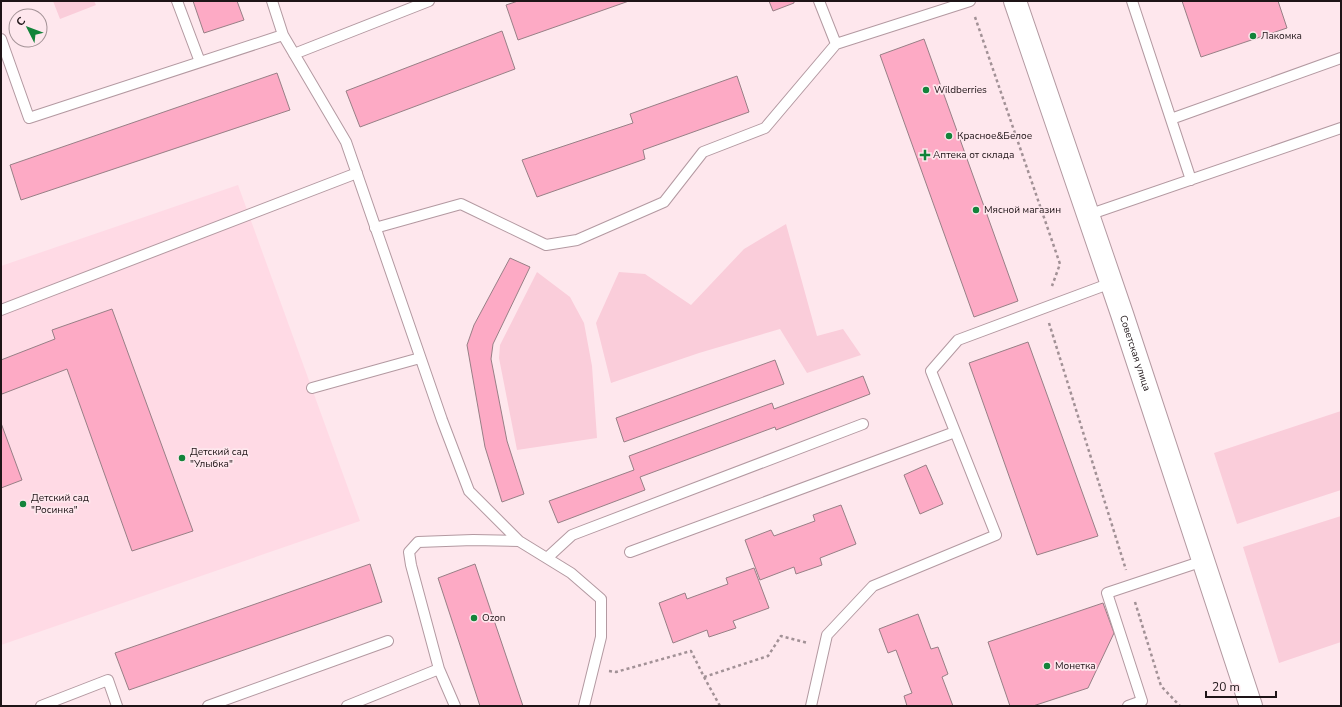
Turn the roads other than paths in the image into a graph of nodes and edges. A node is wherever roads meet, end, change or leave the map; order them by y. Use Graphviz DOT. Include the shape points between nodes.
graph roads {
  1 [pos="178,1"];
  2 [pos="272,1"];
  3 [pos="429,1"];
  4 [pos="820,1"];
  5 [pos="970,1"];
  6 [pos="1014,1"];
  7 [pos="1132,1"];
  8 [pos="283,35"];
  9 [pos="1,39"];
  10 [pos="836,44"];
  11 [pos="294,54"];
  12 [pos="1341,58"];
  13 [pos="200,62"];
  14 [pos="1171,119"];
  15 [pos="1341,128"];
  16 [pos="357,173"];
  17 [pos="1191,180"];
  18 [pos="1088,215"];
  19 [pos="375,228"];
  20 [pos="1111,283"];
  21 [pos="1,310"];
  22 [pos="420,358"];
  23 [pos="312,388"];
  24 [pos="863,424"];
  25 [pos="955,432"];
  26 [pos="520,541"];
  27 [pos="630,552"];
  28 [pos="547,558"];
  29 [pos="1203,561"];
  30 [pos="388,641"];
  31 [pos="439,669"];
  32 [pos="41,706"];
  33 [pos="117,706"];
  34 [pos="208,706"];
  35 [pos="347,706"];
  36 [pos="455,706"];
  37 [pos="584,706"];
  38 [pos="811,706"];
  39 [pos="1128,706"];
  40 [pos="1251,706"];
  1 -- 13 [label="lane"];
  2 -- 8 [label="lane"];
  3 -- 11 [label="lane"];
  4 -- 10 [label="lane"];
  5 -- 10 [label="lane"];
  6 -- 18 [label="main road, Советская улица"];
  7 -- 14 [label="lane"];
  8 -- 11 [label="lane"];
  8 -- 13 [label="lane"];
  9 -- 13 [label="lane" via="29,118"];
  10 -- 19 [label="lane" via="765,128 703,152 664,202 577,240 546,244 461,204"];
  11 -- 16 [label="lane" via="346,142"];
  12 -- 14 [label="lane"];
  14 -- 17 [label="lane"];
  15 -- 17 [label="lane"];
  16 -- 19 [label="lane"];
  16 -- 21 [label="lane"];
  17 -- 18 [label="lane"];
  18 -- 20 [label="main road, Советская улица"];
  19 -- 22 [label="lane"];
  20 -- 25 [label="lane" via="958,340 931,370"];
  20 -- 29 [label="main road, Советская улица"];
  22 -- 23 [label="lane"];
  22 -- 26 [label="lane" via="469,491"];
  24 -- 28 [label="lane" via="572,535"];
  25 -- 27 [label="lane"];
  25 -- 38 [label="lane" via="996,535 873,586 827,635"];
  26 -- 28 [label="lane"];
  26 -- 31 [label="lane" via="418,542 409,552"];
  28 -- 37 [label="lane" via="571,573 601,599 601,637"];
  29 -- 39 [label="lane" via="1107,593 1142,701"];
  29 -- 40 [label="main road, Советская улица"];
  30 -- 34 [label="lane"];
  31 -- 35 [label="lane"];
  31 -- 36 [label="lane"];
  32 -- 33 [label="lane" via="108,680"];
}
